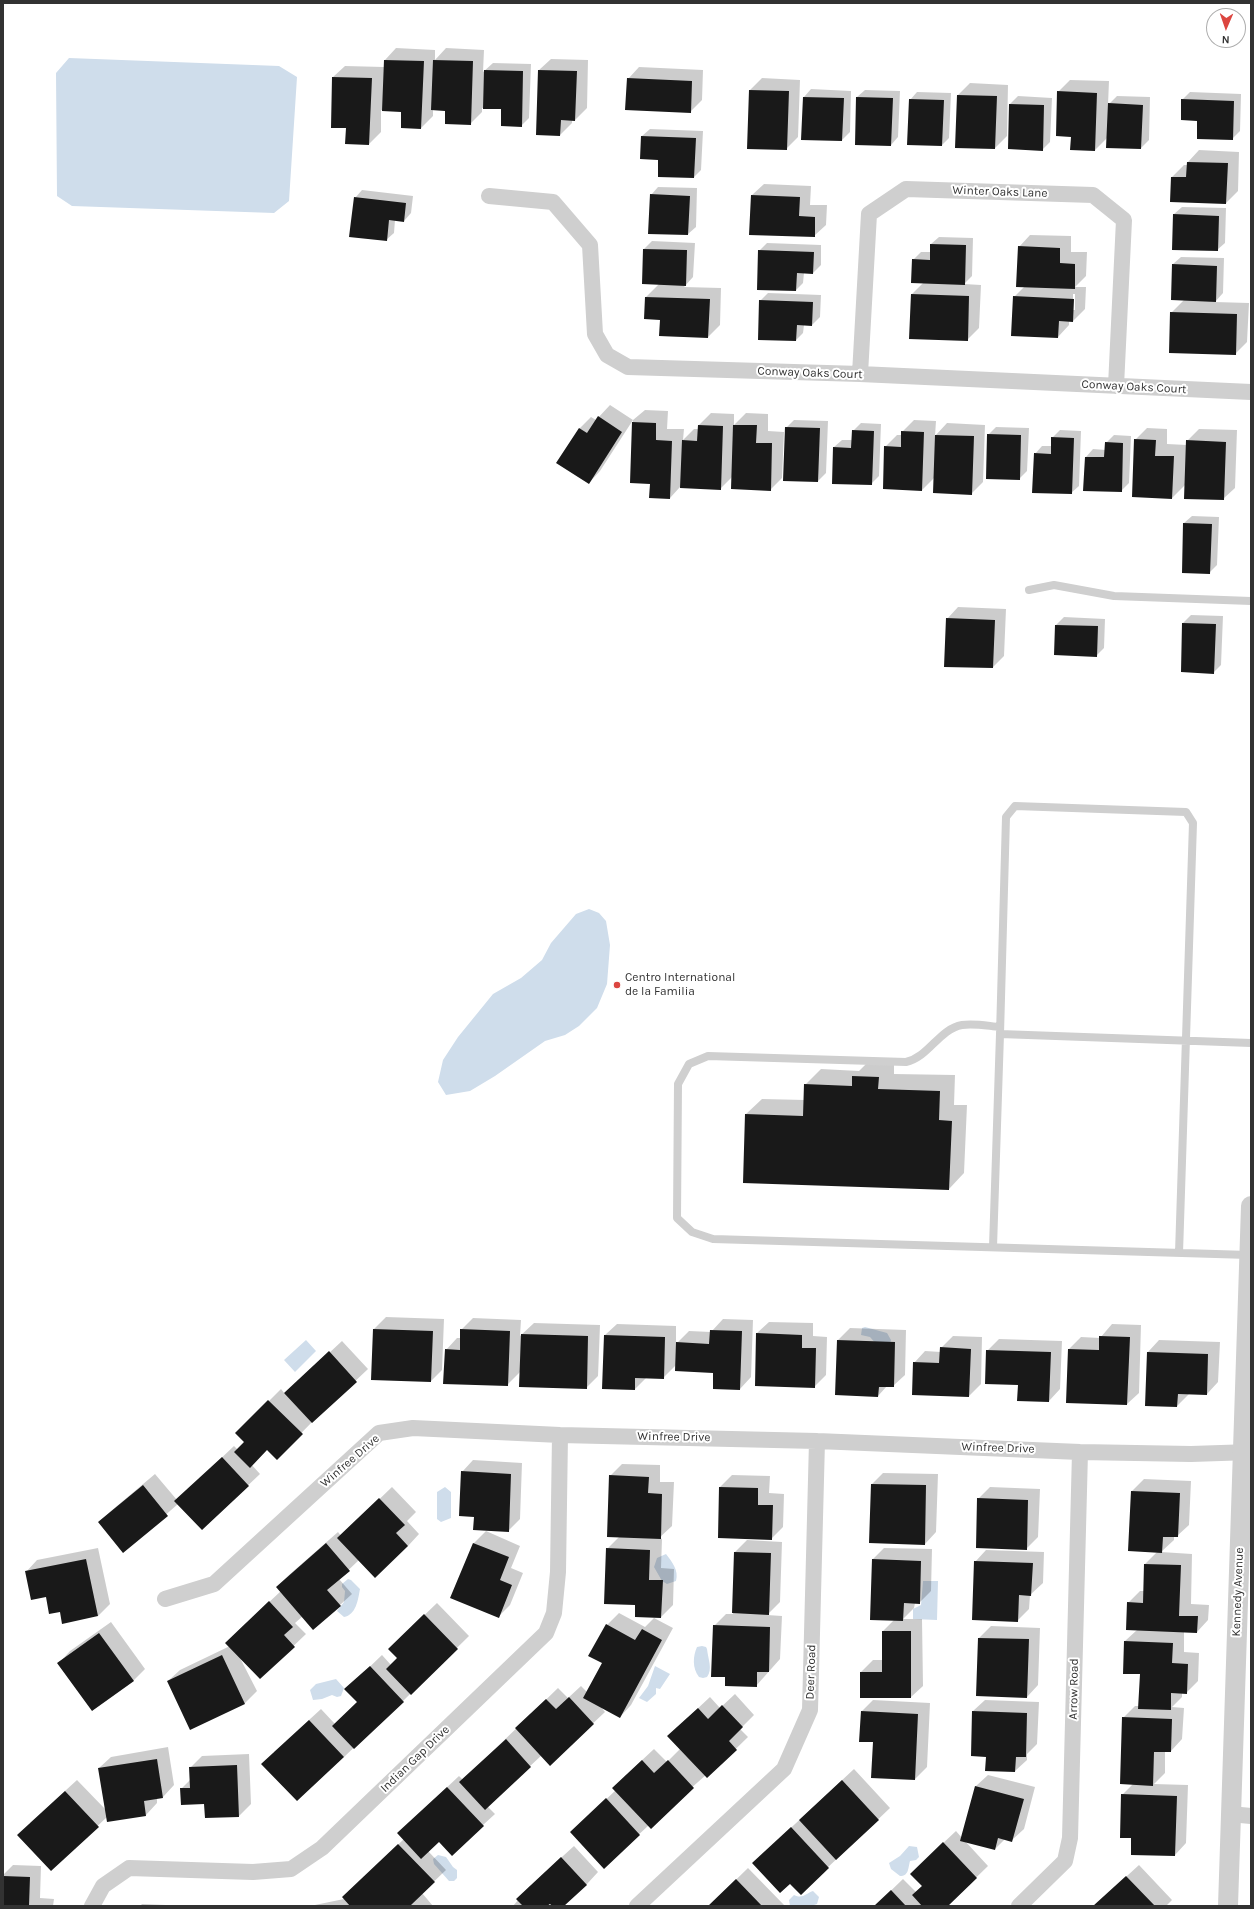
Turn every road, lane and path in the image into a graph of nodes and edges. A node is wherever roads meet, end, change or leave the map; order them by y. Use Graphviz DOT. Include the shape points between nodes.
graph roads {
  1 [pos="489,196"];
  2 [pos="860,374"];
  3 [pos="1116,386"];
  4 [pos="1251,392"];
  5 [pos="1029,590"];
  6 [pos="1251,601"];
  7 [pos="1000,1030"];
  8 [pos="1186,1040"];
  9 [pos="1251,1043"];
  10 [pos="1251,1206"];
  11 [pos="993,1247"];
  12 [pos="1179,1253"];
  13 [pos="1250,1255"];
  14 [pos="560,1434"];
  15 [pos="817,1441"];
  16 [pos="1080,1452"];
  17 [pos="1247,1452"];
  18 [pos="166,1599"];
  19 [pos="1230,1814"];
  20 [pos="1251,1816"];
  21 [pos="92,1906"];
  22 [pos="637,1906"];
  23 [pos="1019,1906"];
  24 [pos="1228,1906"];
  1 -- 2 [label="street, Conway Oaks Court" via="553,202 590,245 595,334 608,355 628,367"];
  2 -- 3 [label="street, Conway Oaks Court"];
  2 -- 3 [label="street, Winter Oaks Lane" via="869,214 906,189 1093,195 1124,220"];
  3 -- 4 [label="street, Conway Oaks Court"];
  5 -- 6 [label="lane" via="1054,585 1114,596"];
  7 -- 8 [label="lane"];
  7 -- 8 [label="lane" via="1006,817 1015,806 1186,812 1193,824"];
  7 -- 11 [label="lane"];
  7 -- 11 [label="lane" via="962,1025 950,1030 916,1060 906,1062 708,1056 689,1064 678,1084 677,1218 692,1232 713,1238"];
  8 -- 9 [label="lane"];
  8 -- 12 [label="lane"];
  10 -- 13 [label="street, Kennedy Avenue"];
  11 -- 12 [label="lane"];
  12 -- 13 [label="lane"];
  13 -- 17 [label="street, Kennedy Avenue"];
  14 -- 15 [label="street, Winfree Drive"];
  14 -- 18 [label="street, Winfree Drive" via="413,1428 379,1434 214,1584"];
  14 -- 21 [label="street, Indian Gap Drive" via="558,1572 554,1613 546,1633 322,1848 291,1869 253,1872 129,1868 103,1886"];
  15 -- 16 [label="street, Winfree Drive"];
  15 -- 22 [label="street, Deer Road" via="810,1710 784,1768"];
  16 -- 17 [label="street, Winfree Drive"];
  16 -- 23 [label="street, Arrow Road" via="1070,1838 1065,1861"];
  17 -- 19 [label="street, Kennedy Avenue"];
  19 -- 20 [label="street"];
  19 -- 24 [label="street, Kennedy Avenue"];
}
